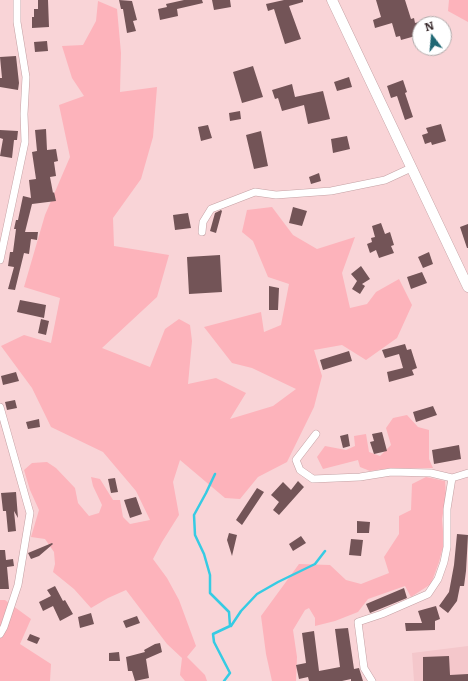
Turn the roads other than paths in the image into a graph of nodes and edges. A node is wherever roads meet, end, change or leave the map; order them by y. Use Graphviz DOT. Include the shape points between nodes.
graph roads {
  1 [pos="17,0"];
  2 [pos="332,0"];
  3 [pos="411,168"];
  4 [pos="202,232"];
  5 [pos="0,260"];
  6 [pos="468,287"];
  7 [pos="0,407"];
  8 [pos="316,434"];
  9 [pos="468,473"];
  10 [pos="452,478"];
  11 [pos="0,634"];
  12 [pos="372,681"];
  1 -- 5 [label="street" via="17,22 26,77 26,142"];
  2 -- 3 [label="main road"];
  3 -- 4 [label="street" via="385,180 331,192 276,195 255,192 211,209 203,222"];
  3 -- 6 [label="main road"];
  7 -- 11 [label="street" via="30,513 18,585"];
  8 -- 10 [label="street" via="296,460 300,470 312,479 360,477 391,472 431,473"];
  9 -- 10 [label="street"];
  10 -- 12 [label="street" via="447,509 447,547 438,579 428,594 358,622 364,668"];
}
